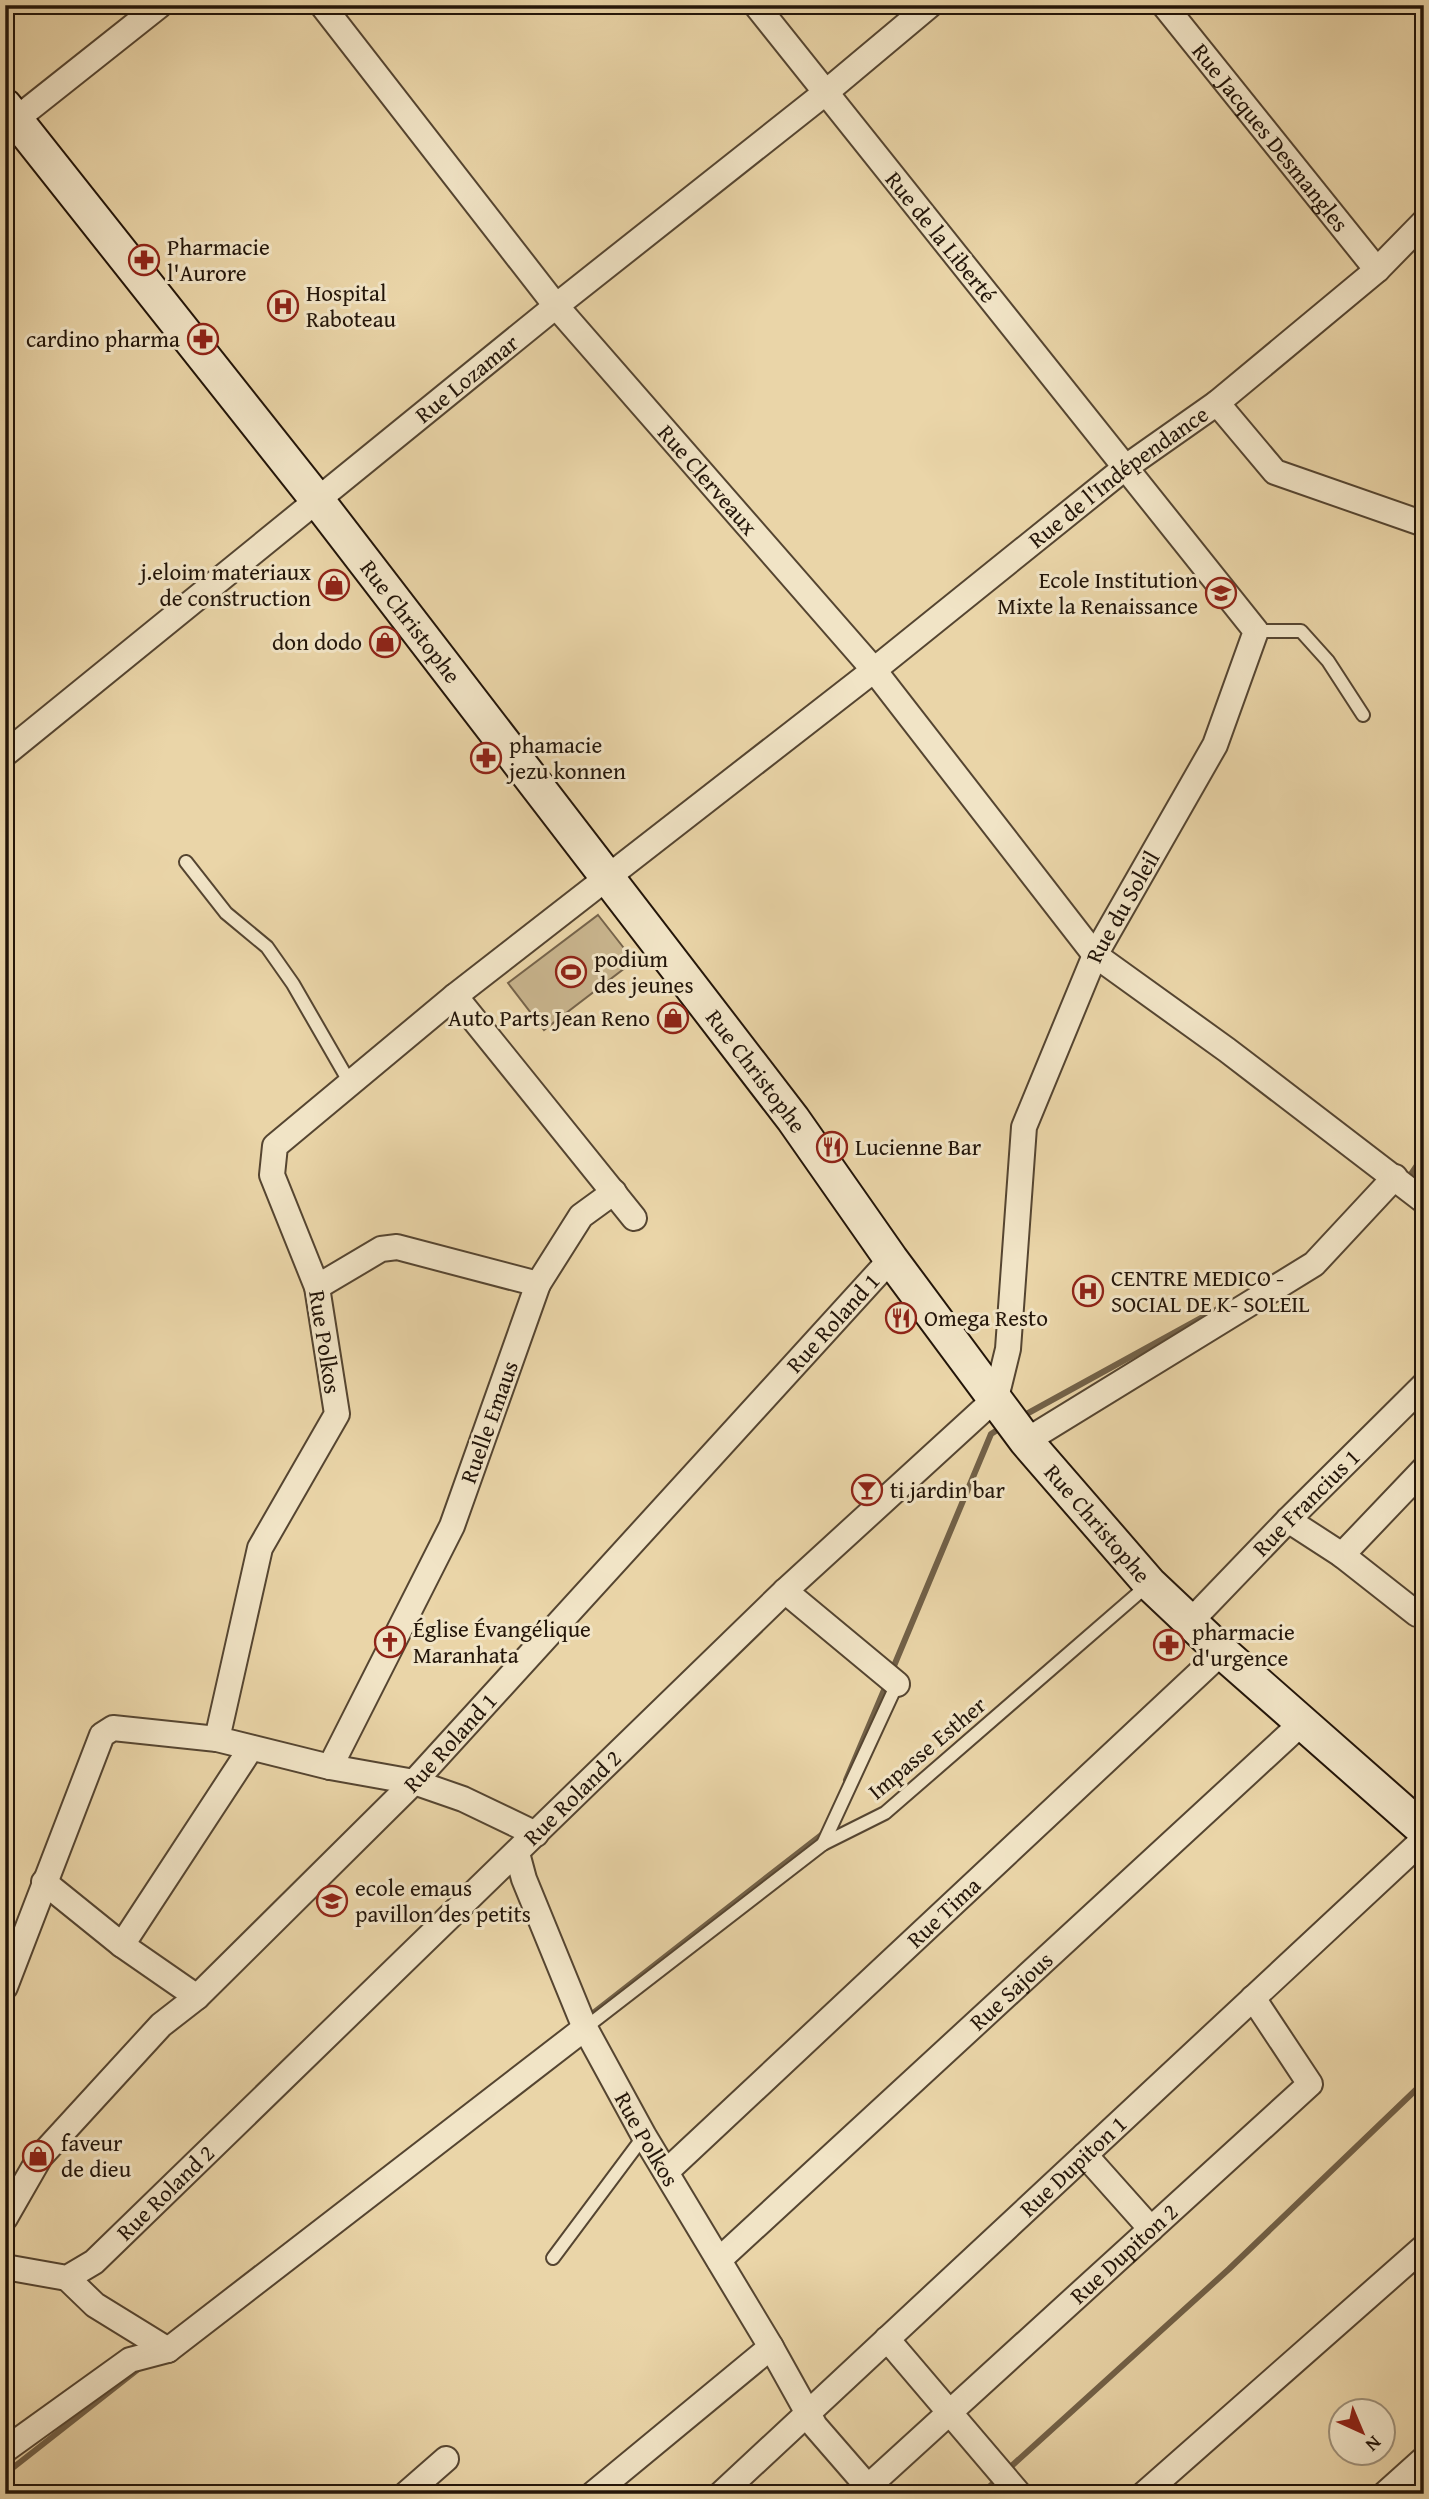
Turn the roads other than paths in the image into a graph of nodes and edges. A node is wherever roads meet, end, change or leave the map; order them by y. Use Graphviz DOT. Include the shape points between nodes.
graph roads {
  1 [pos="160,5"];
  2 [pos="322,5"];
  3 [pos="756,5"];
  4 [pos="930,5"];
  5 [pos="1164,5"];
  6 [pos="825,93"];
  7 [pos="9,118"];
  8 [pos="1424,222"];
  9 [pos="1377,270"];
  10 [pos="556,306"];
  11 [pos="1217,403"];
  12 [pos="1126,467"];
  13 [pos="318,501"];
  14 [pos="1424,524"];
  15 [pos="1256,631"];
  16 [pos="874,670"];
  17 [pos="1363,715"];
  18 [pos="5,754"];
  19 [pos="186,862"];
  20 [pos="607,877"];
  21 [pos="1095,955"];
  22 [pos="455,996"];
  23 [pos="350,1083"];
  24 [pos="1414,1187"];
  25 [pos="614,1192"];
  26 [pos="634,1218"];
  27 [pos="891,1259"];
  28 [pos="538,1284"];
  29 [pos="317,1287"];
  30 [pos="1424,1385"];
  31 [pos="996,1398"];
  32 [pos="1026,1441"];
  33 [pos="1424,1469"];
  34 [pos="1288,1520"];
  35 [pos="1342,1555"];
  36 [pos="1150,1584"];
  37 [pos="785,1591"];
  38 [pos="1421,1612"];
  39 [pos="1189,1623"];
  40 [pos="1222,1653"];
  41 [pos="887,1676"];
  42 [pos="1303,1722"];
  43 [pos="217,1739"];
  44 [pos="251,1748"];
  45 [pos="330,1767"];
  46 [pos="414,1782"];
  47 [pos="1424,1830"];
  48 [pos="536,1834"];
  49 [pos="1424,1839"];
  50 [pos="823,1844"];
  51 [pos="517,1853"];
  52 [pos="44,1882"];
  53 [pos="122,1945"];
  54 [pos="5,1987"];
  55 [pos="197,1997"];
  56 [pos="1253,1997"];
  57 [pos="583,2023"];
  58 [pos="644,2136"];
  59 [pos="1085,2155"];
  60 [pos="666,2172"];
  61 [pos="5,2218"];
  62 [pos="1150,2229"];
  63 [pos="553,2258"];
  64 [pos="719,2259"];
  65 [pos="1419,2259"];
  66 [pos="5,2267"];
  67 [pos="67,2277"];
  68 [pos="887,2339"];
  69 [pos="771,2347"];
  70 [pos="168,2350"];
  71 [pos="809,2412"];
  72 [pos="950,2412"];
  73 [pos="5,2450"];
  74 [pos="446,2459"];
  75 [pos="1424,2459"];
  76 [pos="864,2490"];
  77 [pos="406,2494"];
  78 [pos="593,2494"];
  79 [pos="721,2494"];
  80 [pos="1019,2494"];
  81 [pos="1144,2494"];
  82 [pos="1385,2494"];
  1 -- 7 [label="street"];
  2 -- 10 [label="street, Rue Clerveaux"];
  3 -- 6 [label="street, Rue de la Liberté"];
  4 -- 6 [label="street, Rue Lozamar"];
  5 -- 9 [label="street, Rue Jacques Desmangles"];
  6 -- 10 [label="street, Rue Lozamar"];
  6 -- 12 [label="street, Rue de la Liberté"];
  7 -- 13 [label="street, Rue Christophe"];
  8 -- 9 [label="street, Rue de l'Indépendance"];
  9 -- 11 [label="street, Rue de l'Indépendance"];
  10 -- 13 [label="street, Rue Lozamar"];
  10 -- 16 [label="street, Rue Clerveaux"];
  11 -- 12 [label="street, Rue de l'Indépendance"];
  11 -- 14 [label="street" via="1275,472"];
  12 -- 15 [label="street"];
  12 -- 16 [label="street, Rue de l'Indépendance"];
  13 -- 18 [label="street, Rue Lozamar"];
  13 -- 20 [label="street, Rue Christophe"];
  15 -- 17 [label="lane" via="1301,631 1328,661"];
  15 -- 21 [label="street, Rue du Soleil" via="1215,745"];
  16 -- 20 [label="street, Rue de l'Indépendance"];
  16 -- 21 [label="street, Rue Clerveaux"];
  19 -- 23 [label="lane" via="226,913 267,947"];
  20 -- 22 [label="street, Rue Polkos"];
  20 -- 27 [label="street, Rue Christophe" via="793,1119"];
  21 -- 24 [label="street, Rue Clerveaux"];
  21 -- 31 [label="street, Rue du Soleil" via="1024,1127 1008,1349"];
  22 -- 23 [label="street, Rue Polkos"];
  22 -- 25 [label="street"];
  23 -- 29 [label="street, Rue Polkos" via="275,1146 272,1175"];
  24 -- 32 [label="street" via="1314,1264"];
  25 -- 26 [label="street"];
  25 -- 28 [label="street, Ruelle Emaus" via="580,1216"];
  27 -- 31 [label="street, Rue Christophe"];
  27 -- 46 [label="street, Rue Roland 1"];
  28 -- 29 [label="street" via="397,1247 381,1249"];
  28 -- 45 [label="street, Ruelle Emaus" via="452,1525"];
  29 -- 43 [label="street, Rue Polkos" via="337,1414 260,1548"];
  30 -- 34 [label="street, Rue Francius 1"];
  31 -- 32 [label="street, Rue Christophe"];
  31 -- 37 [label="street, Rue Roland 2"];
  32 -- 36 [label="street, Rue Christophe"];
  33 -- 35 [label="street"];
  34 -- 35 [label="street"];
  34 -- 39 [label="street, Rue Francius 1"];
  35 -- 38 [label="street"];
  36 -- 39 [label="street, Rue Christophe"];
  36 -- 50 [label="lane, Impasse Esther" via="886,1814"];
  37 -- 41 [label="street"];
  37 -- 48 [label="street, Rue Roland 2"];
  39 -- 40 [label="street, Rue Christophe"];
  40 -- 42 [label="street, Rue Christophe"];
  40 -- 60 [label="street, Rue Tima"];
  41 -- 50 [label="lane"];
  42 -- 47 [label="street, Rue Christophe"];
  42 -- 64 [label="street, Rue Sajous"];
  43 -- 44 [label="street"];
  43 -- 52 [label="street" via="107,1730"];
  44 -- 45 [label="street"];
  44 -- 53 [label="street"];
  45 -- 46 [label="street"];
  46 -- 48 [label="street" via="463,1799"];
  46 -- 55 [label="street, Rue Roland 1"];
  48 -- 51 [label="street, Rue Roland 2"];
  49 -- 56 [label="street, Rue Dupiton 1"];
  50 -- 57 [label="lane, Impasse Esther"];
  51 -- 57 [label="street, Rue Polkos"];
  51 -- 67 [label="street, Rue Roland 2" via="94,2262"];
  52 -- 53 [label="street"];
  52 -- 54 [label="street"];
  53 -- 55 [label="street"];
  55 -- 61 [label="street, Rue Roland 1" via="161,2025 40,2157"];
  56 -- 59 [label="street, Rue Dupiton 1"];
  56 -- 62 [label="street, Rue Dupiton 2" via="1310,2084"];
  57 -- 58 [label="street, Rue Polkos"];
  57 -- 70 [label="street"];
  58 -- 60 [label="street, Rue Polkos"];
  58 -- 63 [label="lane"];
  59 -- 62 [label="street"];
  59 -- 68 [label="street, Rue Dupiton 1"];
  60 -- 64 [label="street, Rue Polkos"];
  62 -- 72 [label="street, Rue Dupiton 2"];
  64 -- 69 [label="street, Rue Polkos"];
  65 -- 81 [label="street"];
  66 -- 67 [label="street"];
  67 -- 70 [label="street" via="95,2305"];
  68 -- 71 [label="street, Rue Dupiton 1"];
  68 -- 72 [label="street"];
  69 -- 71 [label="street, Rue Polkos"];
  69 -- 78 [label="street"];
  70 -- 73 [label="street" via="130,2360"];
  71 -- 76 [label="street, Rue Polkos"];
  71 -- 79 [label="street, Rue Dupiton 1"];
  72 -- 76 [label="street, Rue Dupiton 2"];
  72 -- 80 [label="street"];
  74 -- 77 [label="street"];
  75 -- 82 [label="street"];
}
